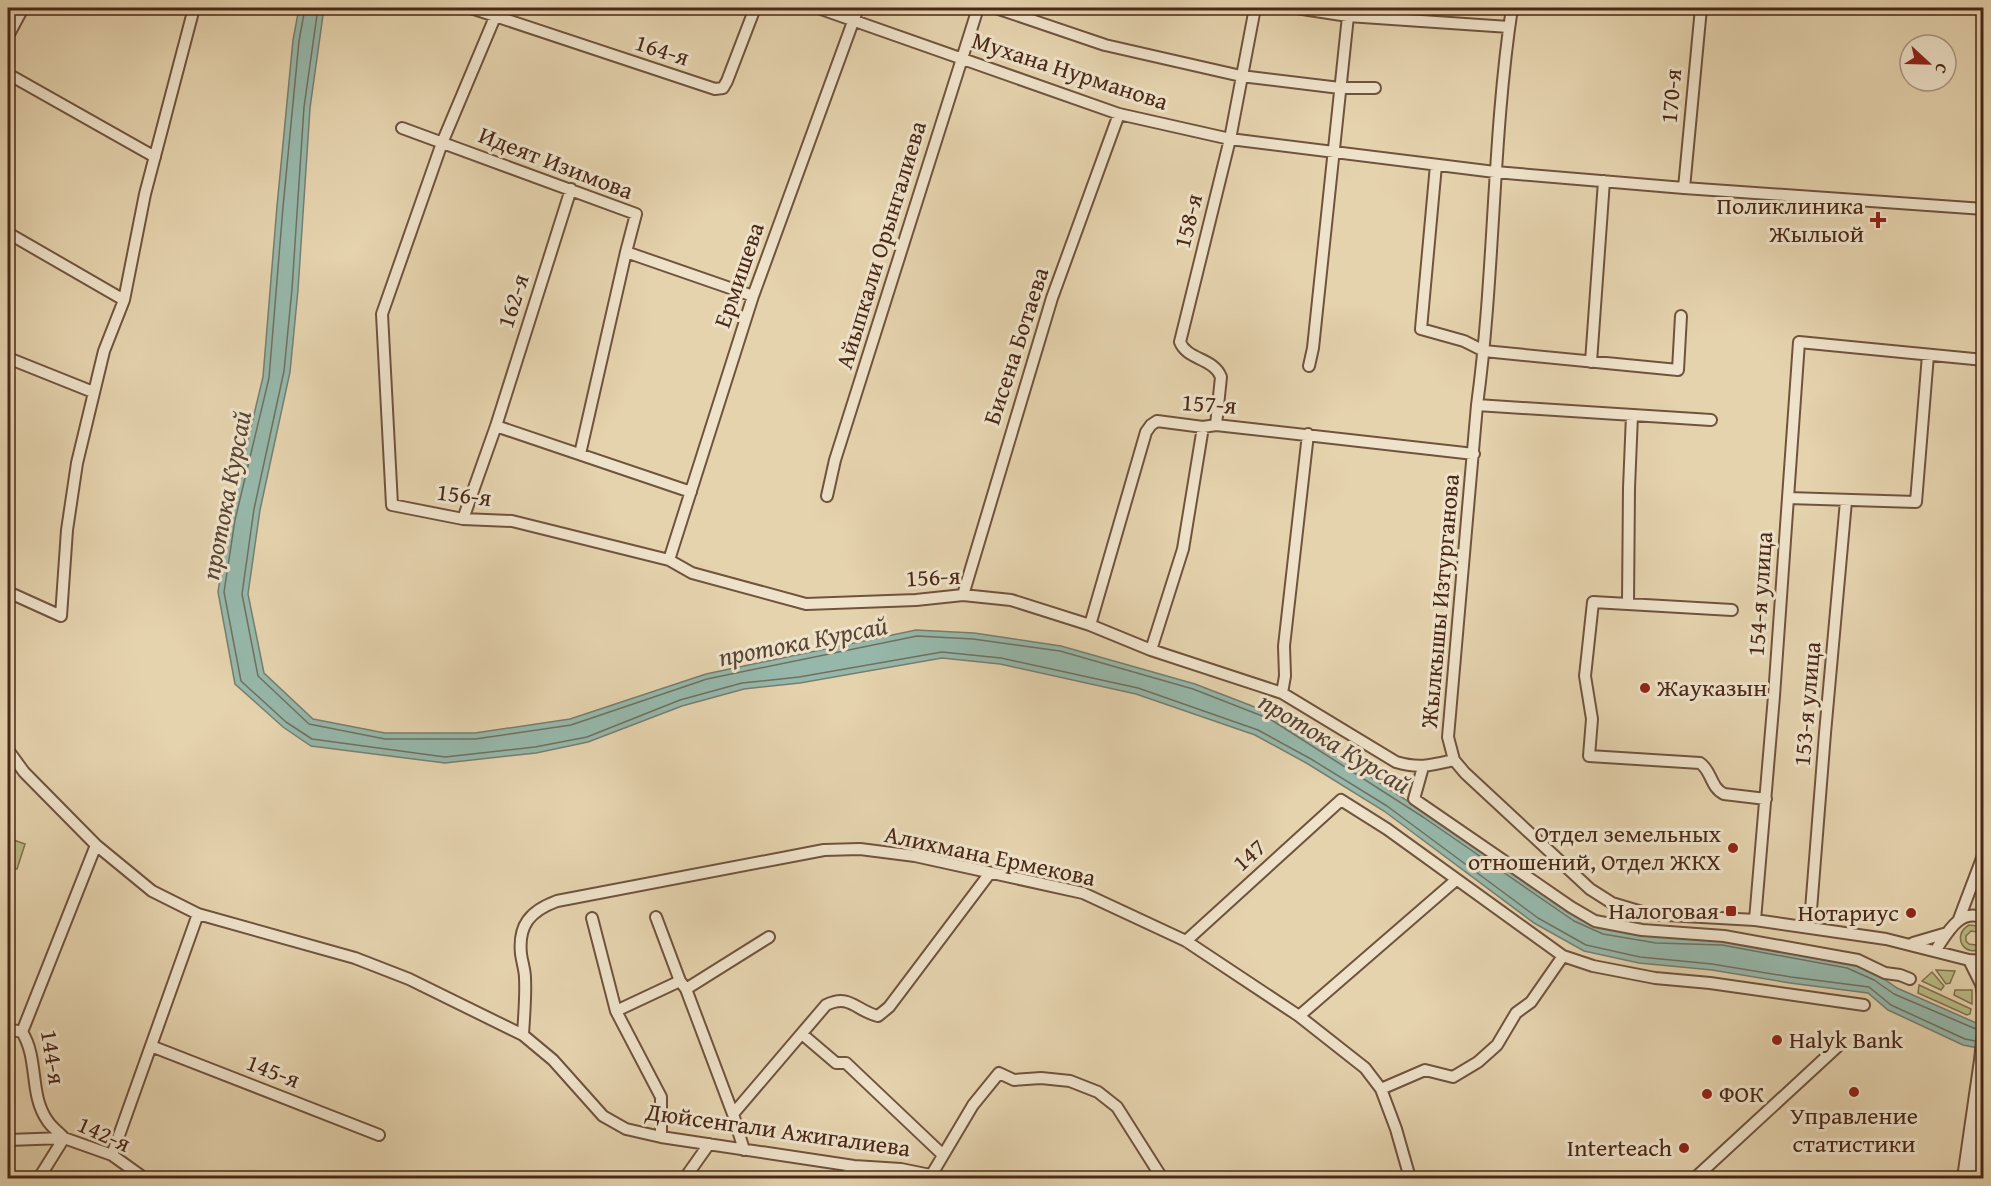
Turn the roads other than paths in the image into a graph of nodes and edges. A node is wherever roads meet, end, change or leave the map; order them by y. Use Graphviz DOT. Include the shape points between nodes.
graph roads {
  1 [pos="23,8"];
  2 [pos="194,8"];
  3 [pos="471,8"];
  4 [pos="755,8"];
  5 [pos="818,8"];
  6 [pos="858,8"];
  7 [pos="978,8"];
  8 [pos="996,8"];
  9 [pos="1255,8"];
  10 [pos="1296,8"];
  11 [pos="1512,8"];
  12 [pos="1701,8"];
  13 [pos="1348,16"];
  14 [pos="495,17"];
  15 [pos="854,19"];
  16 [pos="1509,27"];
  17 [pos="8,36"];
  18 [pos="961,58"];
  19 [pos="8,75"];
  20 [pos="1241,76"];
  21 [pos="1340,88"];
  22 [pos="1375,88"];
  23 [pos="1119,114"];
  24 [pos="402,128"];
  25 [pos="1230,139"];
  26 [pos="442,143"];
  27 [pos="1334,153"];
  28 [pos="155,157"];
  29 [pos="1436,165"];
  30 [pos="1495,172"];
  31 [pos="1604,181"];
  32 [pos="1684,188"];
  33 [pos="571,189"];
  34 [pos="1983,209"];
  35 [pos="8,233"];
  36 [pos="626,252"];
  37 [pos="753,296"];
  38 [pos="124,300"];
  39 [pos="1681,316"];
  40 [pos="1485,351"];
  41 [pos="1928,355"];
  42 [pos="8,358"];
  43 [pos="1983,360"];
  44 [pos="1591,362"];
  45 [pos="1309,366"];
  46 [pos="93,392"];
  47 [pos="1477,405"];
  48 [pos="1632,415"];
  49 [pos="1711,420"];
  50 [pos="1216,425"];
  51 [pos="496,426"];
  52 [pos="1203,427"];
  53 [pos="1308,434"];
  54 [pos="580,454"];
  55 [pos="1474,454"];
  56 [pos="691,492"];
  57 [pos="826,496"];
  58 [pos="1788,498"];
  59 [pos="1846,501"];
  60 [pos="463,519"];
  61 [pos="669,560"];
  62 [pos="8,592"];
  63 [pos="963,595"];
  64 [pos="1628,603"];
  65 [pos="1731,610"];
  66 [pos="1090,625"];
  67 [pos="1151,650"];
  68 [pos="1282,693"];
  69 [pos="8,750"];
  70 [pos="1454,760"];
  71 [pos="1423,766"];
  72 [pos="1766,799"];
  73 [pos="96,845"];
  74 [pos="1983,853"];
  75 [pos="990,873"];
  76 [pos="1456,880"];
  77 [pos="1811,910"];
  78 [pos="198,914"];
  79 [pos="656,917"];
  80 [pos="592,918"];
  81 [pos="1983,918"];
  82 [pos="1755,920"];
  83 [pos="1957,922"];
  84 [pos="1947,933"];
  85 [pos="769,937"];
  86 [pos="1186,941"];
  87 [pos="1907,943"];
  88 [pos="1935,951"];
  89 [pos="1563,956"];
  90 [pos="1975,959"];
  91 [pos="1910,979"];
  92 [pos="683,985"];
  93 [pos="1983,998"];
  94 [pos="1864,1005"];
  95 [pos="616,1011"];
  96 [pos="1299,1016"];
  97 [pos="1983,1022"];
  98 [pos="8,1029"];
  99 [pos="22,1032"];
  100 [pos="802,1034"];
  101 [pos="523,1035"];
  102 [pos="151,1046"];
  103 [pos="1837,1047"];
  104 [pos="1980,1060"];
  105 [pos="1381,1089"];
  106 [pos="733,1114"];
  107 [pos="380,1135"];
  108 [pos="661,1137"];
  109 [pos="64,1138"];
  110 [pos="8,1140"];
  111 [pos="709,1144"];
  112 [pos="744,1150"];
  113 [pos="112,1155"];
  114 [pos="943,1155"];
  115 [pos="854,1166"];
  116 [pos="932,1174"];
  117 [pos="39,1179"];
  118 [pos="144,1179"];
  119 [pos="685,1179"];
  120 [pos="844,1179"];
  121 [pos="945,1179"];
  122 [pos="1162,1179"];
  123 [pos="1410,1179"];
  124 [pos="1695,1179"];
  125 [pos="1963,1179"];
  126 [pos="1973,1179"];
  1 -- 17 [label="street"];
  2 -- 28 [label="street"];
  3 -- 14 [label="street, 164-я"];
  4 -- 14 [label="street, 164-я" via="727,81 723,88 715,89"];
  5 -- 15 [label="street, Мухана Нурманова"];
  6 -- 15 [label="street, Ермишева"];
  7 -- 18 [label="street, Айыпкали Орынгалиева"];
  8 -- 20 [label="street" via="1105,45"];
  9 -- 20 [label="street, 158-я"];
  10 -- 13 [label="street"];
  11 -- 16 [label="street, Жылкышы Изтурганова"];
  12 -- 32 [label="street, 170-я"];
  13 -- 16 [label="street"];
  13 -- 21 [label="street"];
  14 -- 26 [label="street"];
  15 -- 18 [label="street, Мухана Нурманова"];
  15 -- 37 [label="street, Ермишева"];
  16 -- 30 [label="street, Жылкышы Изтурганова"];
  18 -- 23 [label="street, Мухана Нурманова"];
  18 -- 57 [label="street, Айыпкали Орынгалиева"];
  19 -- 28 [label="street"];
  20 -- 21 [label="street"];
  20 -- 25 [label="street, 158-я"];
  21 -- 22 [label="street"];
  21 -- 27 [label="street"];
  23 -- 25 [label="street, Мухана Нурманова"];
  23 -- 63 [label="street, Бисена Ботаева" via="1052,298"];
  24 -- 26 [label="street, Идеят Изимова"];
  25 -- 27 [label="street, Мухана Нурманова"];
  25 -- 50 [label="street, 158-я" via="1180,342 1185,351 1219,370"];
  26 -- 33 [label="street, Идеят Изимова"];
  26 -- 60 [label="street, 156-я" via="382,314 392,505"];
  27 -- 29 [label="street, Мухана Нурманова"];
  27 -- 45 [label="street"];
  28 -- 38 [label="street"];
  29 -- 30 [label="street, Мухана Нурманова"];
  29 -- 40 [label="street" via="1421,330"];
  30 -- 31 [label="street, Мухана Нурманова"];
  30 -- 40 [label="street, Жылкышы Изтурганова"];
  31 -- 32 [label="street, Мухана Нурманова"];
  31 -- 44 [label="street"];
  32 -- 34 [label="street, Мухана Нурманова"];
  33 -- 36 [label="street, Идеят Изимова" via="636,214"];
  33 -- 51 [label="street, 162-я"];
  35 -- 38 [label="street"];
  36 -- 37 [label="street"];
  36 -- 54 [label="street"];
  37 -- 56 [label="street, Ермишева"];
  38 -- 46 [label="street"];
  39 -- 44 [label="street" via="1678,370"];
  40 -- 44 [label="street"];
  40 -- 47 [label="street, Жылкышы Изтурганова"];
  41 -- 43 [label="street"];
  41 -- 58 [label="street, 154-я улица" via="1799,342"];
  41 -- 59 [label="street" via="1916,502"];
  42 -- 46 [label="street"];
  46 -- 62 [label="street" via="67,530 61,616"];
  47 -- 48 [label="street"];
  47 -- 55 [label="street, Жылкышы Изтурганова"];
  48 -- 49 [label="street"];
  48 -- 64 [label="street"];
  50 -- 52 [label="street, 157-я"];
  50 -- 53 [label="street, 157-я"];
  51 -- 54 [label="street"];
  51 -- 60 [label="street, 162-я"];
  52 -- 66 [label="street, 157-я" via="1157,421 1146,432"];
  52 -- 67 [label="street" via="1183,549"];
  53 -- 55 [label="street, 157-я"];
  53 -- 68 [label="street"];
  54 -- 56 [label="street"];
  55 -- 70 [label="street, Жылкышы Изтурганова" via="1448,737"];
  56 -- 61 [label="street, Ермишева"];
  58 -- 59 [label="street"];
  58 -- 72 [label="street, 154-я улица"];
  59 -- 77 [label="street, 153-я улица"];
  60 -- 61 [label="street, 156-я" via="513,522"];
  61 -- 63 [label="street, 156-я" via="692,573 806,604"];
  63 -- 66 [label="street, 156-я" via="1011,600"];
  64 -- 65 [label="street"];
  64 -- 72 [label="street" via="1593,602 1585,676 1592,719 1588,756 1700,763 1706,767 1714,787 1724,794"];
  66 -- 67 [label="street, 156-я"];
  67 -- 68 [label="street, 156-я"];
  68 -- 71 [label="street, 156-я" via="1396,762"];
  69 -- 73 [label="street, Дюйсенгали Ажигалиева" via="24,772"];
  70 -- 71 [label="street, 156-я"];
  70 -- 82 [label="street, Жылкышы Изтурганова" via="1590,889 1612,903 1649,914"];
  71 -- 91 [label="street" via="1414,799 1595,921 1642,930 1724,936 1858,960"];
  72 -- 82 [label="street, 154-я улица"];
  73 -- 78 [label="street, Дюйсенгали Ажигалиева" via="152,891"];
  73 -- 99 [label="street, 144-я"];
  74 -- 83 [label="street"];
  75 -- 86 [label="street, Алихмана Ермекова" via="1083,893"];
  75 -- 100 [label="street" via="889,1007 878,1016 845,1000 834,1001"];
  75 -- 101 [label="street, Алихмана Ермекова" via="899,854 824,850 557,901 543,906 526,921 521,937 525,975"];
  76 -- 86 [label="street, 147" via="1341,800"];
  76 -- 89 [label="street"];
  76 -- 96 [label="street"];
  78 -- 101 [label="street, Дюйсенгали Ажигалиева" via="355,958 409,979"];
  78 -- 102 [label="street"];
  79 -- 92 [label="street"];
  80 -- 95 [label="street"];
  81 -- 83 [label="street" via="1973,915"];
  82 -- 87 [label="street, Жылкышы Изтурганова"];
  83 -- 84 [label="street"];
  83 -- 90 [label="street" via="1950,939 1956,953"];
  84 -- 87 [label="street"];
  84 -- 88 [label="street"];
  85 -- 92 [label="street"];
  86 -- 96 [label="street, Алихмана Ермекова"];
  87 -- 88 [label="street, Жылкышы Изтурганова"];
  88 -- 90 [label="street, Жылкышы Изтурганова"];
  89 -- 94 [label="street" via="1655,978 1710,982"];
  89 -- 105 [label="street" via="1531,1002 1516,1013 1497,1045 1478,1062 1454,1077 1425,1070"];
  90 -- 93 [label="street"];
  92 -- 95 [label="street"];
  92 -- 106 [label="street"];
  95 -- 108 [label="street" via="661,1097"];
  96 -- 105 [label="street, Алихмана Ермекова" via="1365,1068"];
  97 -- 104 [label="street"];
  98 -- 99 [label="street"];
  99 -- 109 [label="street, 144-я" via="33,1055 38,1097 47,1120"];
  100 -- 106 [label="street"];
  100 -- 114 [label="street" via="836,1063 846,1063"];
  101 -- 108 [label="street, Дюйсенгали Ажигалиева" via="553,1060 603,1116 626,1129"];
  102 -- 107 [label="street, 145-я"];
  102 -- 113 [label="street"];
  103 -- 124 [label="street"];
  104 -- 125 [label="street"];
  104 -- 126 [label="street" via="1981,1096"];
  105 -- 123 [label="street, Алихмана Ермекова"];
  106 -- 112 [label="street"];
  108 -- 111 [label="street, Дюйсенгали Ажигалиева"];
  109 -- 110 [label="street, 142-я"];
  109 -- 113 [label="street, 142-я"];
  109 -- 117 [label="street"];
  111 -- 112 [label="street, Дюйсенгали Ажигалиева"];
  111 -- 119 [label="street"];
  112 -- 115 [label="street, Дюйсенгали Ажигалиева"];
  113 -- 118 [label="street, 142-я"];
  114 -- 116 [label="street"];
  114 -- 122 [label="street" via="973,1105 999,1073 1014,1080 1070,1082 1098,1092 1117,1107"];
  115 -- 116 [label="street, Дюйсенгали Ажигалиева"];
  115 -- 120 [label="street"];
  116 -- 121 [label="street, Дюйсенгали Ажигалиева"];
}
